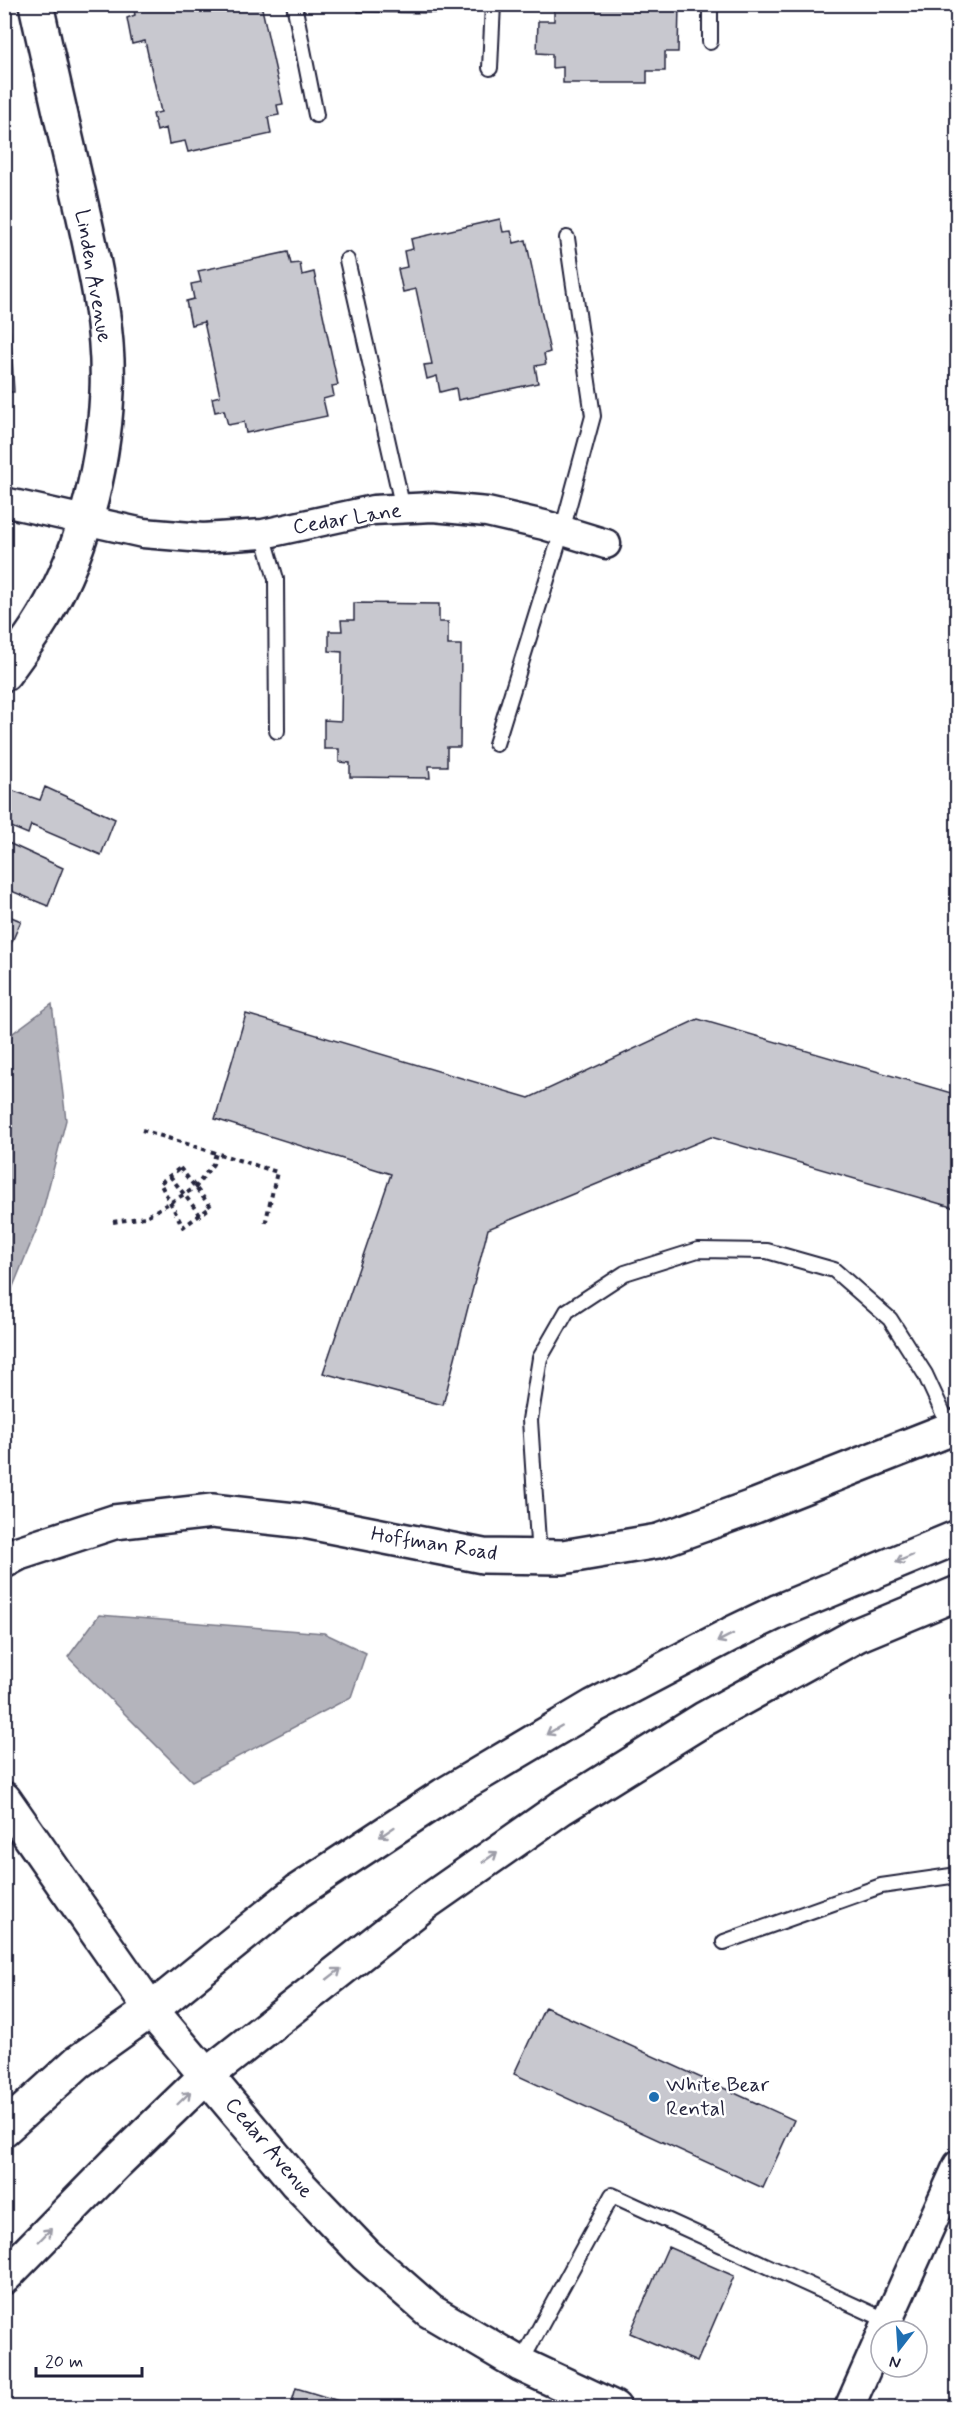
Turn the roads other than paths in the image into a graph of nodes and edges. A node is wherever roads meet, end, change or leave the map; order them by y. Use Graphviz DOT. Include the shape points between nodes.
graph roads {
  1 [pos="36,4"];
  2 [pos="294,4"];
  3 [pos="493,4"];
  4 [pos="710,4"];
  5 [pos="710,42"];
  6 [pos="489,68"];
  7 [pos="316,115"];
  8 [pos="567,238"];
  9 [pos="347,260"];
  10 [pos="4,502"];
  11 [pos="403,509"];
  12 [pos="86,520"];
  13 [pos="562,531"];
  14 [pos="263,534"];
  15 [pos="606,544"];
  16 [pos="4,674"];
  17 [pos="277,730"];
  18 [pos="496,744"];
  19 [pos="954,1427"];
  20 [pos="957,1536"];
  21 [pos="539,1557"];
  22 [pos="4,1561"];
  23 [pos="957,1593"];
  24 [pos="4,1799"];
  25 [pos="957,1875"];
  26 [pos="724,1942"];
  27 [pos="151,2010"];
  28 [pos="207,2075"];
  29 [pos="4,2128"];
  30 [pos="957,2165"];
  31 [pos="4,2277"];
  32 [pos="889,2319"];
  33 [pos="869,2323"];
  34 [pos="869,2363"];
  35 [pos="520,2364"];
  36 [pos="614,2408"];
  37 [pos="849,2408"];
  1 -- 12 [label="street, Linden Avenue" via="105,328 107,391 101,456"];
  2 -- 7 [label="lane"];
  3 -- 6 [label="lane"];
  4 -- 5 [label="lane"];
  8 -- 13 [label="lane" via="593,416"];
  9 -- 11 [label="lane"];
  10 -- 12 [label="street, Cedar Lane"];
  11 -- 13 [label="street, Cedar Lane" via="433,507 487,512"];
  11 -- 14 [label="street, Cedar Lane" via="373,510"];
  12 -- 14 [label="street, Cedar Lane" via="143,533 203,538"];
  12 -- 16 [label="street, Linden Avenue" via="67,570 37,628"];
  13 -- 15 [label="street, Cedar Lane"];
  13 -- 18 [label="lane"];
  14 -- 17 [label="lane" via="276,579"];
  19 -- 21 [label="street, Hoffman Road" via="658,1541 563,1557"];
  19 -- 21 [label="lane" via="890,1319 834,1270 767,1251 698,1250 625,1274 567,1311 540,1358 530,1420"];
  20 -- 27 [label="street, one-way" via="779,1611 594,1706 444,1795 298,1891"];
  21 -- 22 [label="street, Hoffman Road" via="483,1556 304,1521 212,1511 114,1522"];
  28 -- 23 [label="street, one-way" via="424,1904 561,1808 704,1719 857,1635"];
  24 -- 27 [label="street, Cedar Avenue"];
  25 -- 26 [label="lane" via="881,1886"];
  27 -- 28 [label="street, Cedar Avenue"];
  27 -- 29 [label="street" via="78,2062"];
  31 -- 28 [label="street, one-way"];
  28 -- 35 [label="street, Cedar Avenue" via="296,2182 366,2255 430,2311"];
  30 -- 32 [label="street"];
  33 -- 35 [label="lane" via="612,2195"];
  34 -- 37 [label="street"];
  35 -- 36 [label="street, Cedar Avenue"];
}
